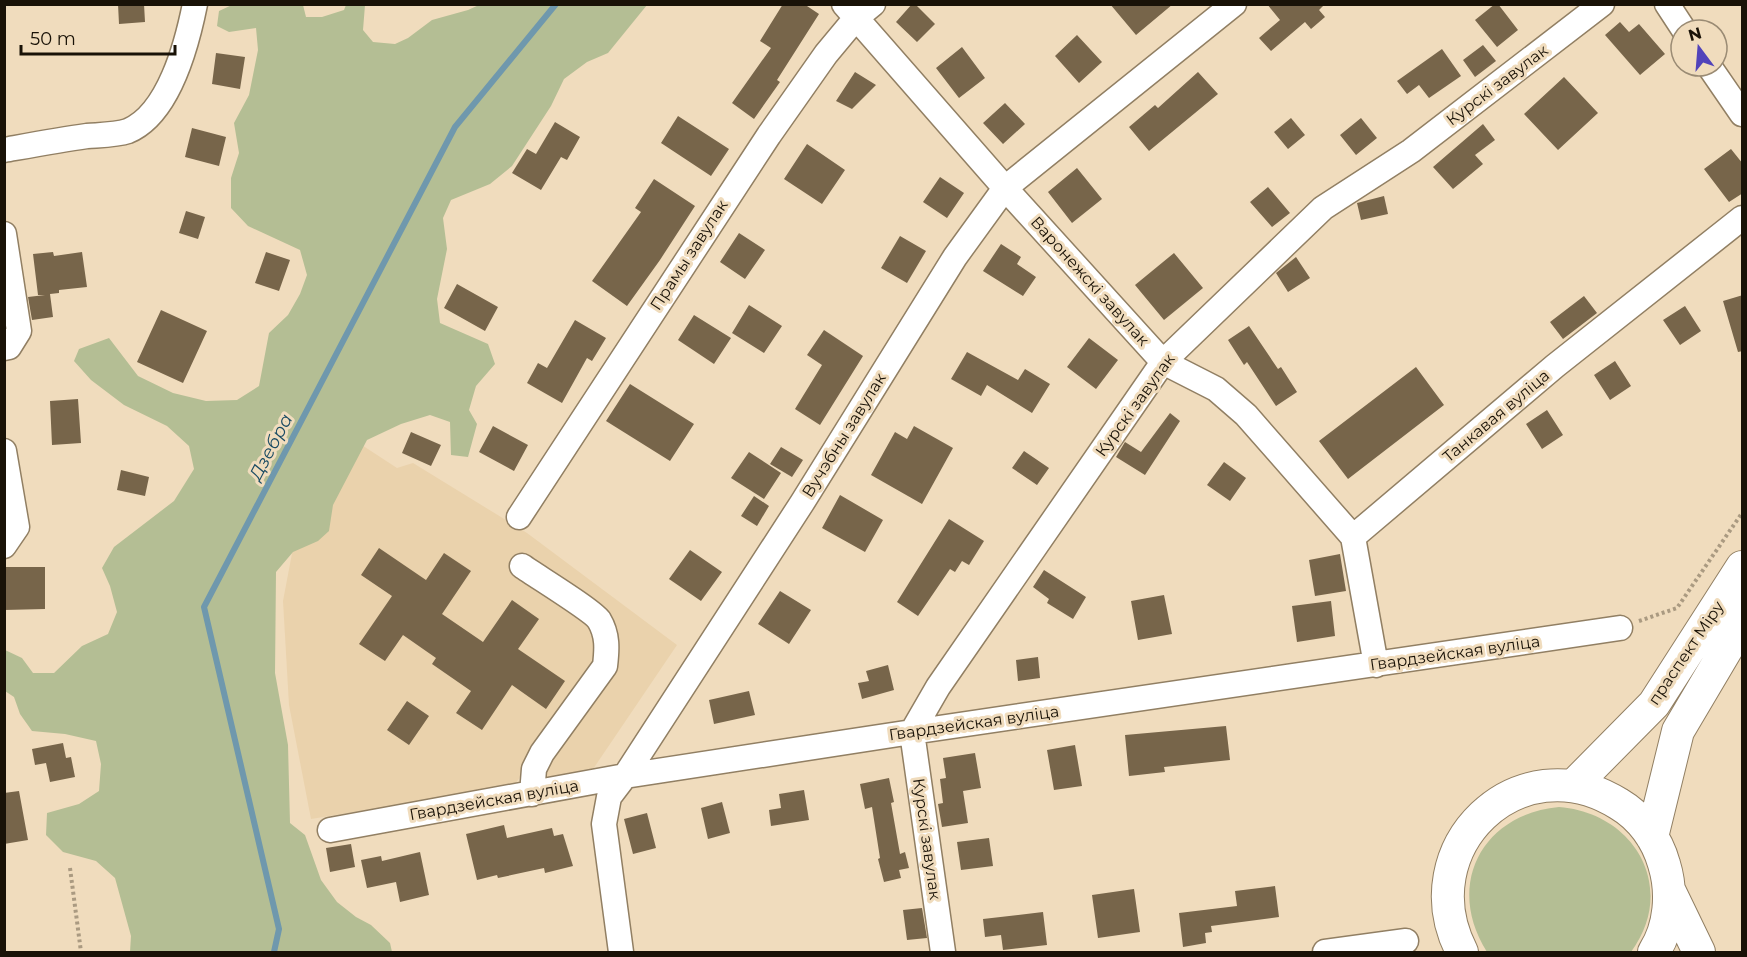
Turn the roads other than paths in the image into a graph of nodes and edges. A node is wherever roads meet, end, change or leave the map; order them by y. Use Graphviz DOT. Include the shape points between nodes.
graph roads {
  1 [pos="195,4"];
  2 [pos="1234,4"];
  3 [pos="1602,4"];
  4 [pos="1667,4"];
  5 [pos="858,9"];
  6 [pos="1676,18"];
  7 [pos="1718,78"];
  8 [pos="1743,114"];
  9 [pos="4,150"];
  10 [pos="1005,188"];
  11 [pos="1743,218"];
  12 [pos="4,234"];
  13 [pos="4,348"];
  14 [pos="1163,362"];
  15 [pos="4,451"];
  16 [pos="519,517"];
  17 [pos="1353,537"];
  18 [pos="4,546"];
  19 [pos="522,566"];
  20 [pos="1743,567"];
  21 [pos="1734,612"];
  22 [pos="1620,628"];
  23 [pos="1376,665"];
  24 [pos="912,732"];
  25 [pos="625,776"];
  26 [pos="1573,786"];
  27 [pos="532,794"];
  28 [pos="330,830"];
  29 [pos="1652,837"];
  30 [pos="1670,892"];
  31 [pos="1406,941"];
  32 [pos="1456,948"];
  33 [pos="621,952"];
  34 [pos="943,952"];
  35 [pos="1325,952"];
  36 [pos="1654,952"];
  37 [pos="1699,952"];
  1 -- 9 [label="street" via="173,81 147,119 127,131"];
  2 -- 10 [label="street, Вучэбны завулак"];
  3 -- 14 [label="street, Курскі завулак" via="1411,151 1323,208"];
  4 -- 6 [label="street"];
  5 -- 10 [label="street, Варонежскі завулак"];
  5 -- 16 [label="street, Прамы завулак" via="769,135"];
  7 -- 8 [label="street"];
  10 -- 14 [label="street, Варонежскі завулак"];
  10 -- 25 [label="street, Вучэбны завулак" via="956,256"];
  11 -- 17 [label="street, Танкавая вуліца" via="1555,366"];
  12 -- 13 [label="street" via="19,331 9,347"];
  14 -- 17 [label="street, Варонежскі завулак" via="1215,389 1245,415"];
  14 -- 24 [label="street, Курскі завулак" via="938,687"];
  15 -- 18 [label="street" via="17,527"];
  17 -- 23 [label="street"];
  19 -- 27 [label="street" via="597,618 608,649 605,666 542,753 534,769"];
  20 -- 21 [label="main road, праспект Міру"];
  21 -- 26 [label="main road, праспект Міру" via="1654,704"];
  21 -- 29 [label="main road, праспект Міру" via="1678,731"];
  22 -- 23 [label="street, Гвардзейская вуліца"];
  23 -- 24 [label="street, Гвардзейская вуліца"];
  24 -- 25 [label="street, Гвардзейская вуліца"];
  24 -- 34 [label="street, Курскі завулак"];
  25 -- 27 [label="street, Гвардзейская вуліца"];
  25 -- 33 [label="street, Вучэбны завулак" via="609,797 604,824"];
  26 -- 29 [label="main road" via="1592,790 1626,808"];
  26 -- 32 [label="main road" via="1553,785 1516,794 1483,814 1470,829 1459,845 1448,882 1448,911"];
  27 -- 28 [label="street, Гвардзейская вуліца"];
  29 -- 30 [label="main road" via="1667,872"];
  30 -- 36 [label="main road" via="1664,930"];
  30 -- 37 [label="main road"];
  31 -- 35 [label="street"];
}
